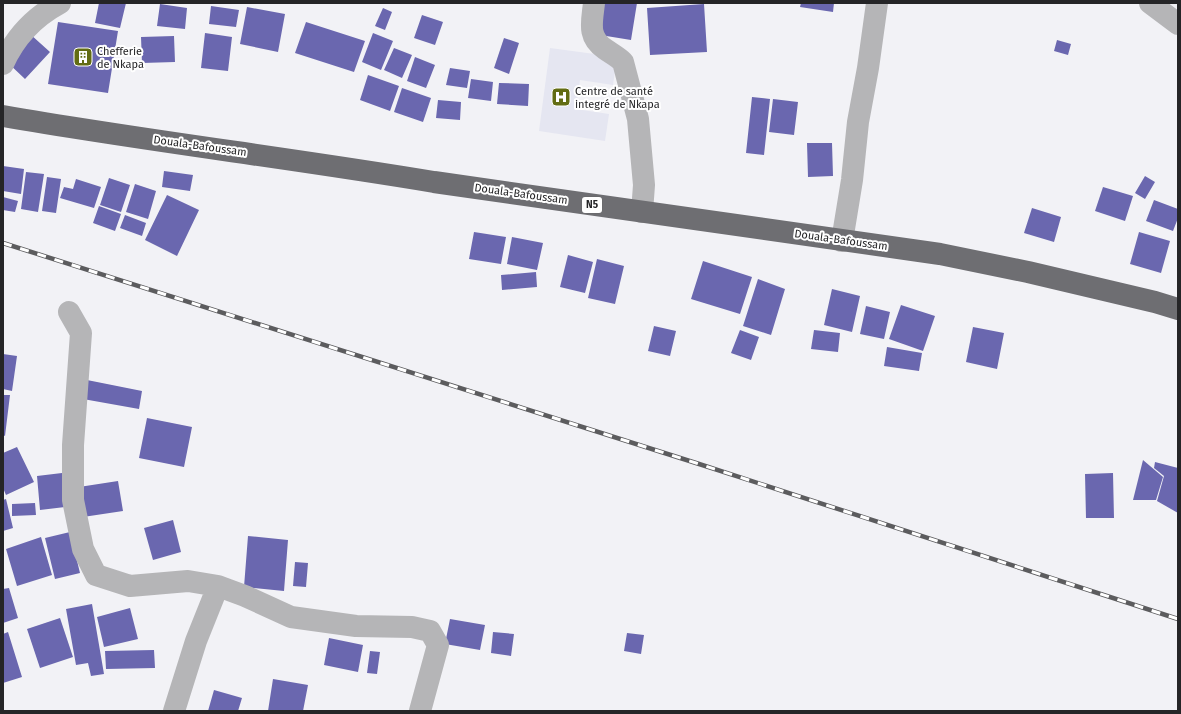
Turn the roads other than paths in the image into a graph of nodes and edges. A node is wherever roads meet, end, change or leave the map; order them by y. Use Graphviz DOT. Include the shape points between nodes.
graph roads {
  1 [pos="60,3"];
  2 [pos="594,3"];
  3 [pos="877,3"];
  4 [pos="1150,3"];
  5 [pos="1178,24"];
  6 [pos="3,64"];
  7 [pos="3,116"];
  8 [pos="642,212"];
  9 [pos="842,241"];
  10 [pos="1178,309"];
  11 [pos="70,312"];
  12 [pos="218,586"];
  13 [pos="174,711"];
  14 [pos="420,711"];
  1 -- 6 [label="street" via="48,9 29,25 18,37"];
  2 -- 8 [label="street" via="592,34 604,48 623,62 638,119 644,185"];
  3 -- 9 [label="street"];
  4 -- 5 [label="street"];
  7 -- 8 [label="highway, Douala-Bafoussam / N5"];
  8 -- 9 [label="highway, Douala-Bafoussam / N5"];
  9 -- 10 [label="highway, Douala-Bafoussam / N5" via="940,254 1028,272"];
  11 -- 12 [label="street" via="81,333 73,445 73,500 83,548 96,575 130,586 188,580"];
  12 -- 13 [label="street" via="196,641"];
  12 -- 14 [label="street" via="291,617 356,626 412,627 430,631 438,645"];
}
